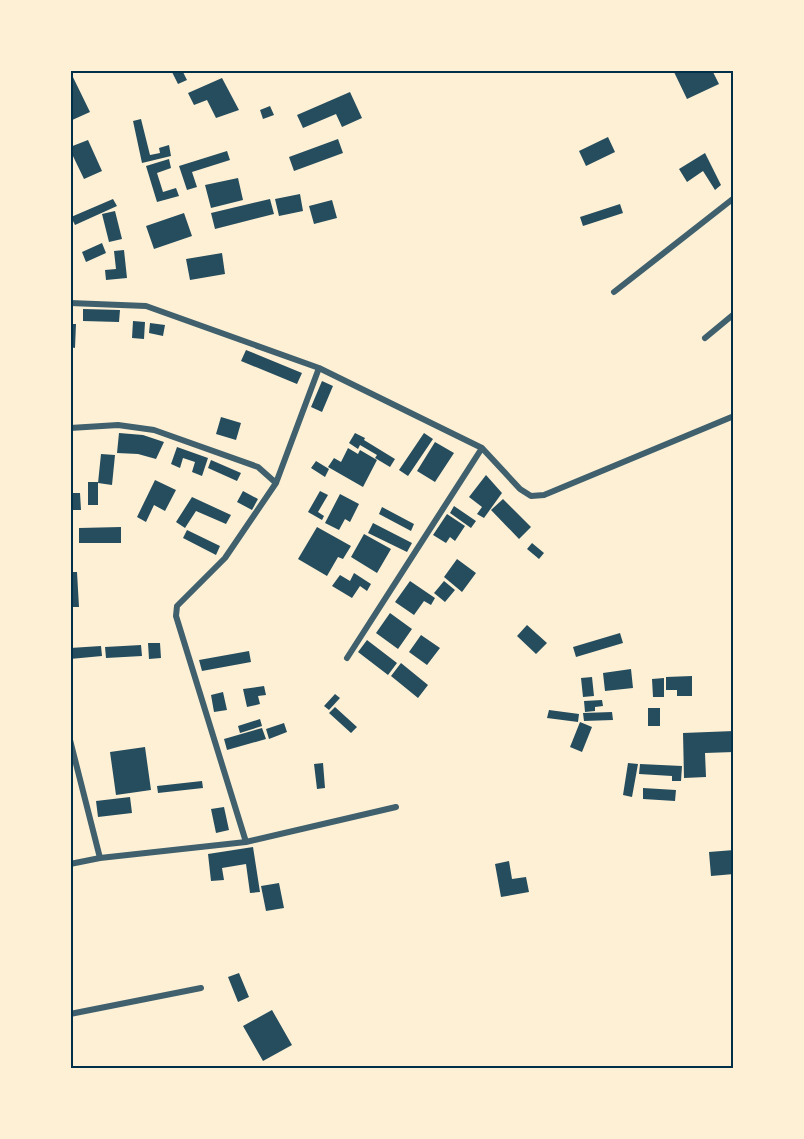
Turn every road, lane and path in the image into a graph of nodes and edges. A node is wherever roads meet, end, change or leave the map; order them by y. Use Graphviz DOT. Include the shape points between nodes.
graph roads {
  1 [pos="734,198"];
  2 [pos="614,292"];
  3 [pos="70,303"];
  4 [pos="734,314"];
  5 [pos="705,338"];
  6 [pos="319,368"];
  7 [pos="734,416"];
  8 [pos="70,428"];
  9 [pos="482,448"];
  10 [pos="276,483"];
  11 [pos="347,658"];
  12 [pos="70,740"];
  13 [pos="396,807"];
  14 [pos="246,842"];
  15 [pos="100,858"];
  16 [pos="70,864"];
  17 [pos="201,988"];
  18 [pos="70,1014"];
  1 -- 2 [label="street"];
  3 -- 6 [label="street" via="147,306"];
  4 -- 5 [label="street"];
  6 -- 9 [label="street"];
  6 -- 10 [label="street"];
  7 -- 9 [label="street" via="544,495 531,496 520,489"];
  8 -- 10 [label="street" via="118,425 154,429 258,467"];
  9 -- 11 [label="street"];
  10 -- 14 [label="street" via="225,558 177,606 176,616"];
  12 -- 15 [label="street"];
  13 -- 14 [label="street"];
  14 -- 15 [label="street"];
  15 -- 16 [label="street"];
  17 -- 18 [label="street"];
}
